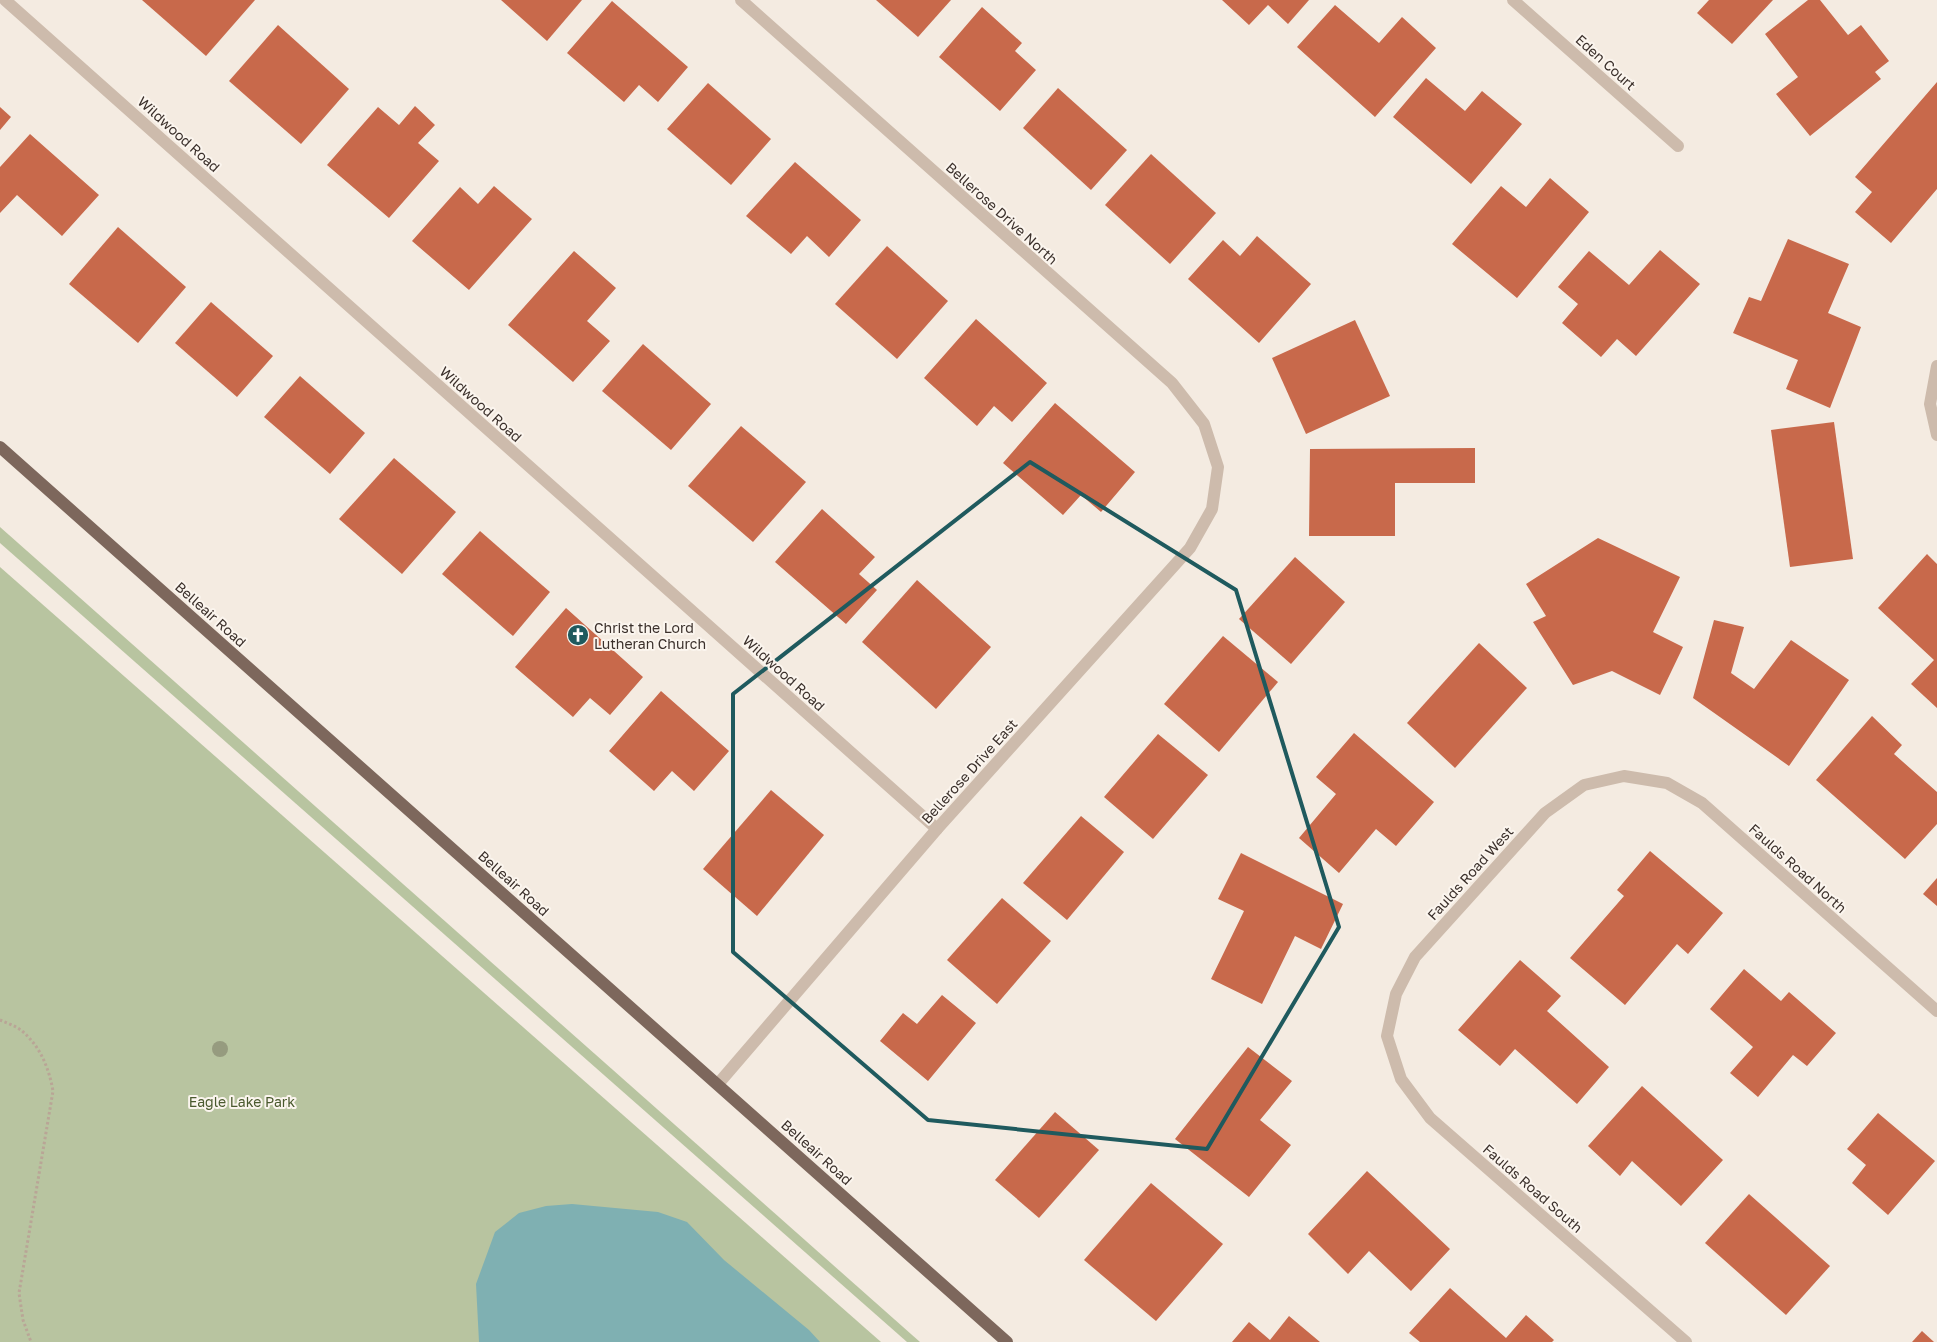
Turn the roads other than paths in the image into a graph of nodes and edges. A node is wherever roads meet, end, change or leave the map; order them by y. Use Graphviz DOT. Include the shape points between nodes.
graph roads {
  1 [pos="5,0"];
  2 [pos="741,0"];
  3 [pos="1513,0"];
  4 [pos="1678,146"];
  5 [pos="1937,366"];
  6 [pos="1937,435"];
  7 [pos="0,447"];
  8 [pos="1218,467"];
  9 [pos="1624,776"];
  10 [pos="937,830"];
  11 [pos="1937,1011"];
  12 [pos="1387,1036"];
  13 [pos="718,1084"];
  14 [pos="1007,1342"];
  15 [pos="1686,1342"];
  1 -- 10 [label="street, Wildwood Road"];
  2 -- 8 [label="street, Bellerose Drive North" via="1172,383 1204,424"];
  3 -- 4 [label="street, Eden Court"];
  5 -- 6 [label="street" via="1930,404"];
  7 -- 13 [label="main road, Belleair Road"];
  8 -- 10 [label="street, Bellerose Drive East" via="1212,509 1190,548"];
  9 -- 11 [label="street, Faulds Road North" via="1667,783 1702,803"];
  9 -- 12 [label="street, Faulds Road West" via="1584,785 1545,812 1415,957 1396,994"];
  10 -- 13 [label="street, Bellerose Drive East"];
  12 -- 15 [label="street, Faulds Road South" via="1401,1079 1430,1118"];
  13 -- 14 [label="main road, Belleair Road"];
}
